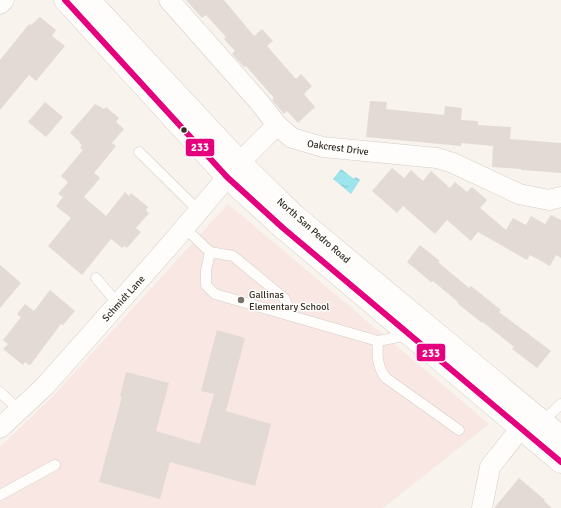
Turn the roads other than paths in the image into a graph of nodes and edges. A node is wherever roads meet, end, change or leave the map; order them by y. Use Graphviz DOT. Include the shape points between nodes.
graph roads {
  1 [pos="4,0"];
  2 [pos="64,0"];
  3 [pos="89,0"];
  4 [pos="169,0"];
  5 [pos="0,4"];
  6 [pos="277,126"];
  7 [pos="139,152"];
  8 [pos="234,170"];
  9 [pos="561,197"];
  10 [pos="199,211"];
  11 [pos="185,228"];
  12 [pos="210,252"];
  13 [pos="96,278"];
  14 [pos="118,304"];
  15 [pos="292,315"];
  16 [pos="409,334"];
  17 [pos="378,341"];
  18 [pos="0,392"];
  19 [pos="561,404"];
  20 [pos="19,410"];
  21 [pos="532,421"];
  22 [pos="0,428"];
  23 [pos="459,430"];
  24 [pos="561,437"];
  25 [pos="561,462"];
  26 [pos="55,465"];
  27 [pos="0,495"];
  28 [pos="482,508"];
  1 -- 5 [label="street"];
  2 -- 8 [label="main road, North San Pedro Road"];
  3 -- 8 [label="main road, North San Pedro Road"];
  4 -- 6 [label="street, Oakcrest Drive" via="260,103"];
  6 -- 8 [label="street, Schmidt Lane"];
  6 -- 9 [label="street, Oakcrest Drive" via="292,138 304,142 324,147 437,158 519,194 549,200"];
  7 -- 10 [label="lane"];
  8 -- 10 [label="street, Schmidt Lane"];
  8 -- 16 [label="main road, North San Pedro Road" via="283,228"];
  8 -- 21 [label="main road, North San Pedro Road" via="294,215"];
  10 -- 11 [label="street, Schmidt Lane"];
  11 -- 12 [label="lane"];
  11 -- 14 [label="street, Schmidt Lane"];
  12 -- 15 [label="lane" via="233,256 284,298"];
  12 -- 15 [label="lane" via="206,285 215,294"];
  13 -- 14 [label="lane"];
  14 -- 20 [label="street, Schmidt Lane" via="45,386"];
  15 -- 17 [label="lane"];
  16 -- 17 [label="lane"];
  16 -- 21 [label="main road, North San Pedro Road"];
  17 -- 23 [label="lane" via="377,357 380,371 386,378"];
  18 -- 20 [label="lane"];
  19 -- 21 [label="lane"];
  20 -- 22 [label="street, Schmidt Lane"];
  21 -- 24 [label="main road, North San Pedro Road"];
  21 -- 25 [label="main road, North San Pedro Road"];
  21 -- 28 [label="street" via="490,467"];
  26 -- 27 [label="lane"];
}
